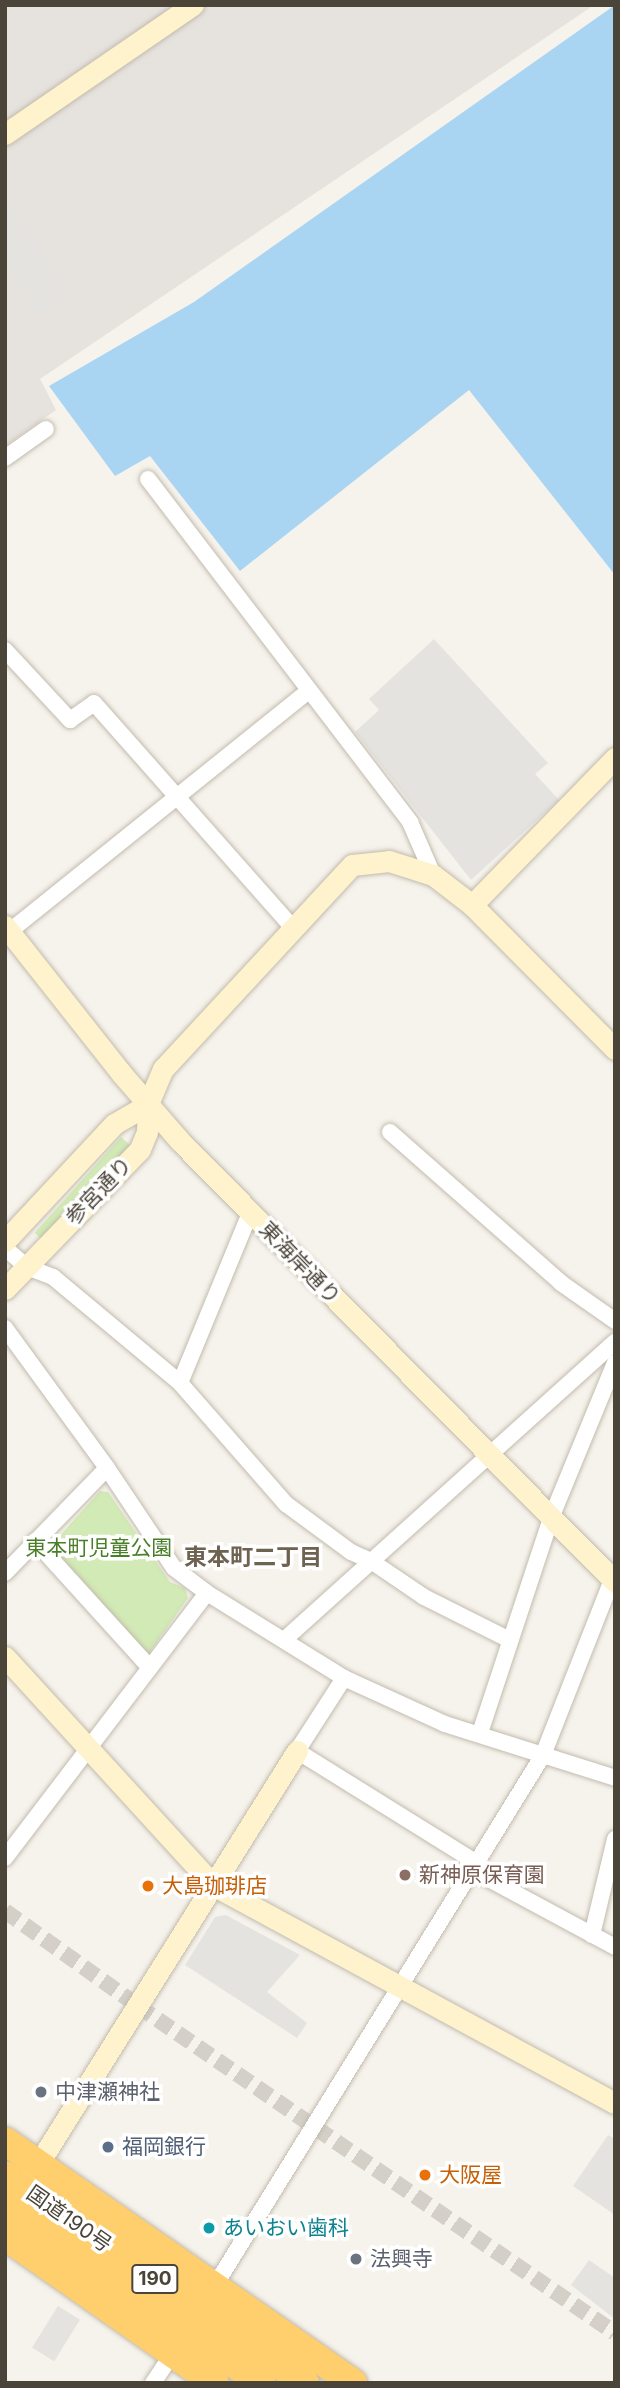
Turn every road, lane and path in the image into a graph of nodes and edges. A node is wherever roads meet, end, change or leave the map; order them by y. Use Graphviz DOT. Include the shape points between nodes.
graph roads {
  1 [pos="192,5"];
  2 [pos="5,134"];
  3 [pos="46,429"];
  4 [pos="5,458"];
  5 [pos="148,479"];
  6 [pos="5,650"];
  7 [pos="308,691"];
  8 [pos="615,758"];
  9 [pos="174,797"];
  10 [pos="433,875"];
  11 [pos="472,905"];
  12 [pos="293,928"];
  13 [pos="7,931"];
  14 [pos="615,1049"];
  15 [pos="148,1104"];
  16 [pos="390,1132"];
  17 [pos="250,1213"];
  18 [pos="5,1241"];
  19 [pos="5,1248"];
  20 [pos="27,1267"];
  21 [pos="5,1289"];
  22 [pos="615,1321"];
  23 [pos="5,1328"];
  24 [pos="615,1342"];
  25 [pos="615,1363"];
  26 [pos="180,1383"];
  27 [pos="488,1455"];
  28 [pos="107,1468"];
  29 [pos="551,1518"];
  30 [pos="34,1541"];
  31 [pos="371,1561"];
  32 [pos="5,1573"];
  33 [pos="614,1581"];
  34 [pos="207,1593"];
  35 [pos="285,1639"];
  36 [pos="510,1640"];
  37 [pos="5,1657"];
  38 [pos="150,1668"];
  39 [pos="344,1678"];
  40 [pos="480,1734"];
  41 [pos="89,1749"];
  42 [pos="297,1751"];
  43 [pos="543,1755"];
  44 [pos="615,1778"];
  45 [pos="615,1839"];
  46 [pos="5,1858"];
  47 [pos="612,1861"];
  48 [pos="474,1866"];
  49 [pos="213,1885"];
  50 [pos="592,1935"];
  51 [pos="615,1947"];
  52 [pos="399,1987"];
  53 [pos="615,2103"];
  54 [pos="5,2141"];
  55 [pos="38,2164"];
  56 [pos="9,2205"];
  57 [pos="193,2320"];
  58 [pos="153,2383"];
  59 [pos="215,2383"];
  60 [pos="262,2383"];
  61 [pos="305,2383"];
  62 [pos="353,2383"];
  1 -- 2 [label="street"];
  3 -- 4 [label="street"];
  5 -- 7 [label="street"];
  6 -- 9 [label="street" via="70,720 94,703"];
  7 -- 9 [label="street"];
  7 -- 10 [label="street" via="410,822"];
  8 -- 11 [label="street"];
  9 -- 12 [label="street"];
  9 -- 13 [label="street"];
  10 -- 11 [label="street"];
  10 -- 12 [label="street" via="389,862 352,865"];
  11 -- 14 [label="street"];
  12 -- 15 [label="street" via="163,1069"];
  13 -- 15 [label="street, 東海岸通り"];
  15 -- 17 [label="street, 東海岸通り"];
  15 -- 18 [label="street, 参宮通り" via="114,1124"];
  15 -- 20 [label="street, 参宮通り" via="147,1132 140,1149"];
  16 -- 22 [label="street" via="561,1283"];
  17 -- 26 [label="street"];
  17 -- 27 [label="street, 東海岸通り"];
  19 -- 20 [label="street"];
  20 -- 21 [label="street, 参宮通り"];
  20 -- 26 [label="street" via="53,1278"];
  23 -- 28 [label="street"];
  24 -- 27 [label="street"];
  25 -- 29 [label="street"];
  26 -- 31 [label="street" via="286,1504 351,1552"];
  27 -- 29 [label="street, 東海岸通り"];
  27 -- 31 [label="street"];
  28 -- 30 [label="street"];
  28 -- 34 [label="street" via="174,1568"];
  29 -- 33 [label="street, 東海岸通り"];
  29 -- 36 [label="street"];
  30 -- 32 [label="street"];
  30 -- 38 [label="street"];
  31 -- 35 [label="street"];
  31 -- 36 [label="street" via="424,1597"];
  33 -- 43 [label="street"];
  34 -- 35 [label="street"];
  34 -- 38 [label="street"];
  35 -- 39 [label="street"];
  36 -- 40 [label="street"];
  37 -- 41 [label="street"];
  38 -- 41 [label="street"];
  39 -- 40 [label="street" via="444,1724"];
  39 -- 42 [label="street"];
  40 -- 43 [label="street"];
  41 -- 46 [label="street"];
  41 -- 49 [label="street"];
  42 -- 48 [label="street"];
  42 -- 49 [label="street"];
  43 -- 44 [label="street"];
  43 -- 48 [label="street"];
  45 -- 47 [label="street"];
  47 -- 50 [label="street"];
  48 -- 50 [label="street"];
  48 -- 52 [label="street"];
  49 -- 52 [label="street"];
  49 -- 55 [label="street"];
  50 -- 51 [label="street"];
  52 -- 53 [label="street"];
  52 -- 57 [label="street"];
  54 -- 55 [label="highway"];
  55 -- 56 [label="street"];
  55 -- 57 [label="highway"];
  56 -- 57 [label="highway, 国道190号 / 190"];
  57 -- 58 [label="street"];
  57 -- 59 [label="highway"];
  57 -- 60 [label="highway, 国道190号 / 190"];
  57 -- 61 [label="highway, 国道190号 / 190"];
  57 -- 62 [label="highway"];
}
